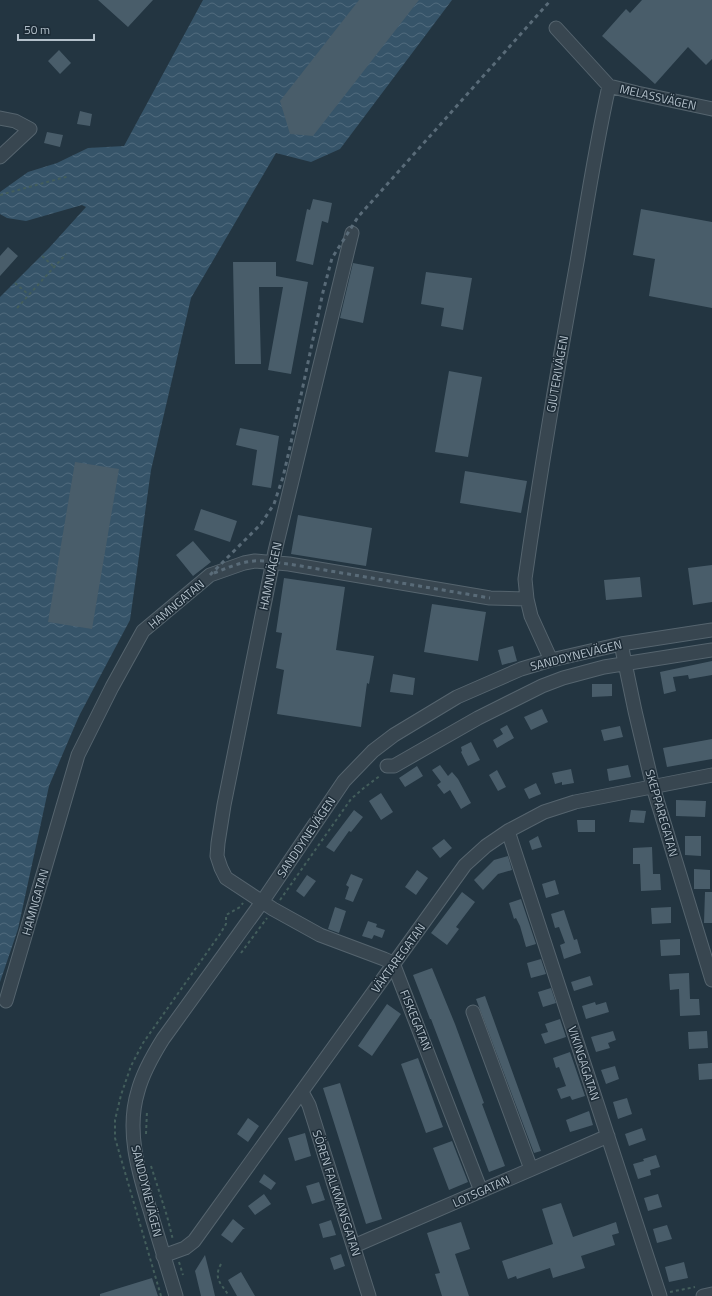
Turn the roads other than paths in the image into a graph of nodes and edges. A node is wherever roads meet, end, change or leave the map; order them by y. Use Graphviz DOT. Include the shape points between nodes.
graph roads {
  1 [pos="556,28"];
  2 [pos="610,86"];
  3 [pos="712,109"];
  4 [pos="0,118"];
  5 [pos="0,157"];
  6 [pos="352,233"];
  7 [pos="273,562"];
  8 [pos="527,599"];
  9 [pos="712,630"];
  10 [pos="621,644"];
  11 [pos="712,650"];
  12 [pos="551,660"];
  13 [pos="626,665"];
  14 [pos="387,766"];
  15 [pos="712,775"];
  16 [pos="653,786"];
  17 [pos="508,831"];
  18 [pos="262,902"];
  19 [pos="393,963"];
  20 [pos="712,980"];
  21 [pos="6,1002"];
  22 [pos="473,1012"];
  23 [pos="302,1092"];
  24 [pos="608,1136"];
  25 [pos="531,1169"];
  26 [pos="481,1191"];
  27 [pos="354,1246"];
  28 [pos="163,1256"];
  29 [pos="700,1291"];
  30 [pos="712,1294"];
  31 [pos="660,1295"];
  32 [pos="176,1296"];
  33 [pos="368,1296"];
  1 -- 2 [label="street, MELASSVÄGEN"];
  2 -- 3 [label="street, MELASSVÄGEN"];
  2 -- 8 [label="street, GJUTERIVÄGEN" via="598,135 543,458 525,579"];
  4 -- 5 [label="street" via="15,121 30,129"];
  6 -- 7 [label="street, HAMNVÄGEN"];
  7 -- 8 [label="street, HAMNGATAN" via="490,598"];
  7 -- 18 [label="street, HAMNVÄGEN" via="217,856 226,878"];
  7 -- 21 [label="street, HAMNGATAN" via="244,563 210,574 143,631 78,755"];
  8 -- 12 [label="street, GJUTERIVÄGEN" via="531,616"];
  9 -- 10 [label="street, SANDDYNEVÄGEN"];
  10 -- 12 [label="street, SANDDYNEVÄGEN"];
  10 -- 13 [label="street, SKEPPAREGATAN"];
  11 -- 13 [label="street, SANDDYNEVÄGEN"];
  12 -- 18 [label="street, SANDDYNEVÄGEN" via="521,669 457,697 394,735 373,751 344,782"];
  13 -- 14 [label="street, SANDDYNEVÄGEN" via="583,672 542,686 478,718 394,766"];
  13 -- 16 [label="street, SKEPPAREGATAN"];
  15 -- 16 [label="street, VÄKTAREGATAN"];
  16 -- 17 [label="street, VÄKTAREGATAN" via="575,802 544,812"];
  16 -- 20 [label="street, SKEPPAREGATAN"];
  17 -- 19 [label="street, VÄKTAREGATAN" via="486,846 465,866"];
  17 -- 24 [label="street, VIKINGAGATAN"];
  18 -- 19 [label="street" via="320,935"];
  18 -- 28 [label="street, SANDDYNEVÄGEN" via="164,1039 153,1056 138,1091 134,1108 135,1154"];
  19 -- 23 [label="street, VÄKTAREGATAN"];
  19 -- 26 [label="street, FISKEGATAN"];
  22 -- 25 [label="street"];
  23 -- 27 [label="street, SÖREN FALKMANSGATAN" via="309,1105"];
  23 -- 28 [label="street, VÄKTAREGATAN" via="194,1240 185,1248"];
  24 -- 25 [label="street, LOTSGATAN"];
  24 -- 31 [label="street, VIKINGAGATAN"];
  25 -- 26 [label="street, LOTSGATAN"];
  26 -- 27 [label="street, LOTSGATAN"];
  27 -- 33 [label="street, SÖREN FALKMANSGATAN"];
  28 -- 32 [label="street, SANDDYNEVÄGEN"];
  29 -- 30 [label="street"];
}
